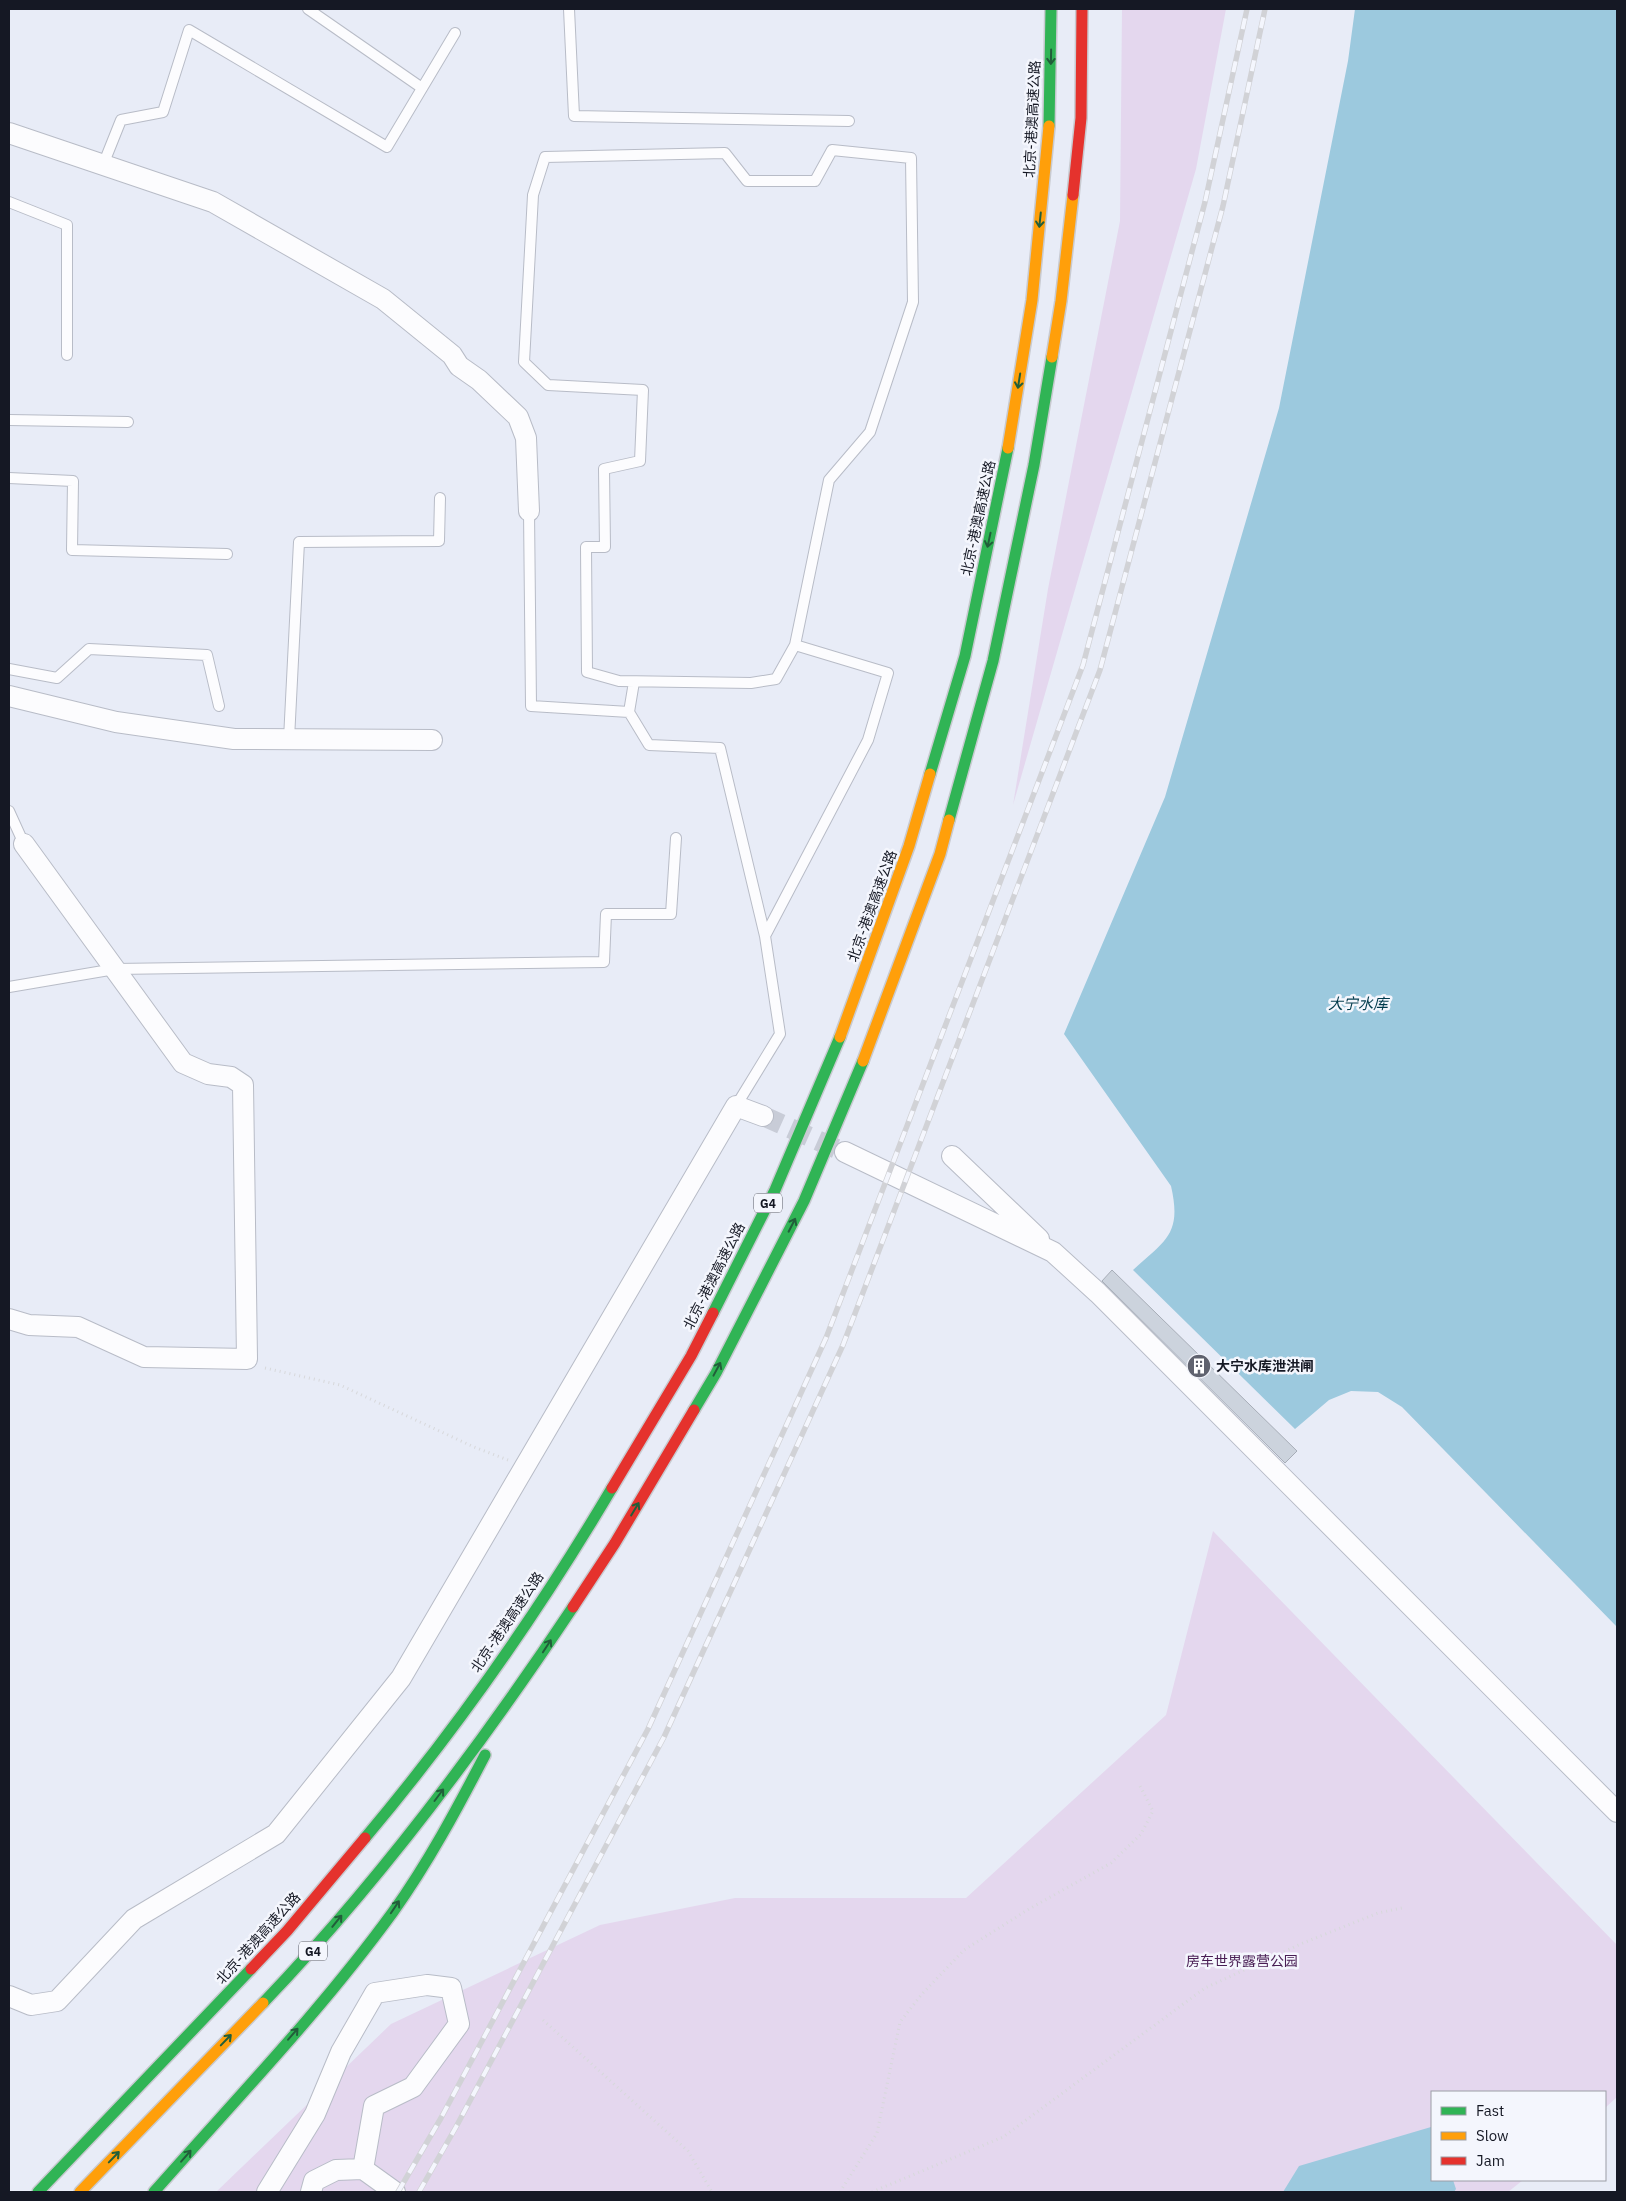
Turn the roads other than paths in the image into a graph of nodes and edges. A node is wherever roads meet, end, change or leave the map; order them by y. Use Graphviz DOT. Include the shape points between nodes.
graph roads {
  1 [pos="308,9"];
  2 [pos="570,9"];
  3 [pos="1051,9"];
  4 [pos="1082,9"];
  5 [pos="455,33"];
  6 [pos="422,88"];
  7 [pos="849,121"];
  8 [pos="9,134"];
  9 [pos="103,165"];
  10 [pos="9,202"];
  11 [pos="67,355"];
  12 [pos="9,420"];
  13 [pos="128,422"];
  14 [pos="9,478"];
  15 [pos="440,498"];
  16 [pos="529,511"];
  17 [pos="227,554"];
  18 [pos="794,645"];
  19 [pos="9,669"];
  20 [pos="634,682"];
  21 [pos="9,696"];
  22 [pos="219,706"];
  23 [pos="629,712"];
  24 [pos="289,739"];
  25 [pos="432,740"];
  26 [pos="9,811"];
  27 [pos="676,838"];
  28 [pos="24,844"];
  29 [pos="765,936"];
  30 [pos="115,969"];
  31 [pos="9,987"];
  32 [pos="736,1106"];
  33 [pos="763,1116"];
  34 [pos="844,1152"];
  35 [pos="952,1156"];
  36 [pos="1053,1252"];
  37 [pos="9,1319"];
  38 [pos="520,1687"];
  39 [pos="1617,1812"];
  40 [pos="9,1996"];
  41 [pos="362,2169"];
  42 [pos="38,2192"];
  43 [pos="80,2192"];
  44 [pos="154,2192"];
  45 [pos="267,2192"];
  46 [pos="311,2192"];
  47 [pos="395,2192"];
  1 -- 6 [label="lane"];
  2 -- 7 [label="lane" via="574,116"];
  3 -- 42 [label="highway, 北京-港澳高速公路 / G4, one-way" via="1050,117 1032,300 1006,463 965,656 909,846 871,955 848,1018 775,1190 691,1356 593,1520 494,1669 397,1800 287,1931"];
  38 -- 4 [label="highway, G4, one-way" via="615,1543 716,1373 804,1201 877,1027 940,854 993,661 1034,465 1061,301 1081,118"];
  5 -- 6 [label="lane"];
  6 -- 9 [label="lane" via="387,147 189,30 163,112 121,120"];
  8 -- 9 [label="street"];
  9 -- 16 [label="street" via="212,202 383,299 452,355 459,366 518,417 526,438"];
  10 -- 11 [label="lane" via="67,225"];
  12 -- 13 [label="lane"];
  14 -- 17 [label="lane" via="73,481 72,550"];
  15 -- 24 [label="lane" via="439,541 299,542"];
  16 -- 23 [label="lane" via="531,706"];
  18 -- 20 [label="lane" via="776,679 751,683"];
  18 -- 20 [label="lane" via="829,480 870,432 914,302 911,158 832,150 815,180 747,181 725,153 545,157 533,195 524,362 548,385 643,390 640,461 604,470 605,547 586,547 587,672"];
  18 -- 29 [label="lane" via="888,673 868,740"];
  19 -- 22 [label="lane" via="57,678 89,649 207,655"];
  20 -- 23 [label="lane"];
  21 -- 24 [label="street" via="116,722 234,739"];
  23 -- 29 [label="lane" via="649,745 720,748"];
  24 -- 25 [label="street"];
  26 -- 28 [label="lane"];
  27 -- 30 [label="lane" via="671,914 606,914 604,962"];
  28 -- 30 [label="street"];
  29 -- 32 [label="lane" via="780,1034"];
  30 -- 31 [label="lane"];
  30 -- 37 [label="street" via="183,1063 208,1074 232,1077 242,1085 247,1359 144,1356 78,1327 29,1325"];
  32 -- 33 [label="street"];
  32 -- 40 [label="street" via="401,1678 276,1834 134,1919 57,2001 31,2006"];
  34 -- 36 [label="street"];
  35 -- 36 [label="street"];
  36 -- 39 [label="street" via="1098,1293"];
  43 -- 38 [label="highway, G4, one-way" via="310,1954 417,1823"];
  44 -- 38 [label="highway, one-way" via="341,1979 393,1911 444,1834"];
  41 -- 45 [label="street" via="374,2106 413,2087 459,2024 451,1988 427,1985 375,1992 342,2052 315,2114"];
  41 -- 46 [label="street" via="336,2170 314,2181"];
  41 -- 47 [label="street"];
}
